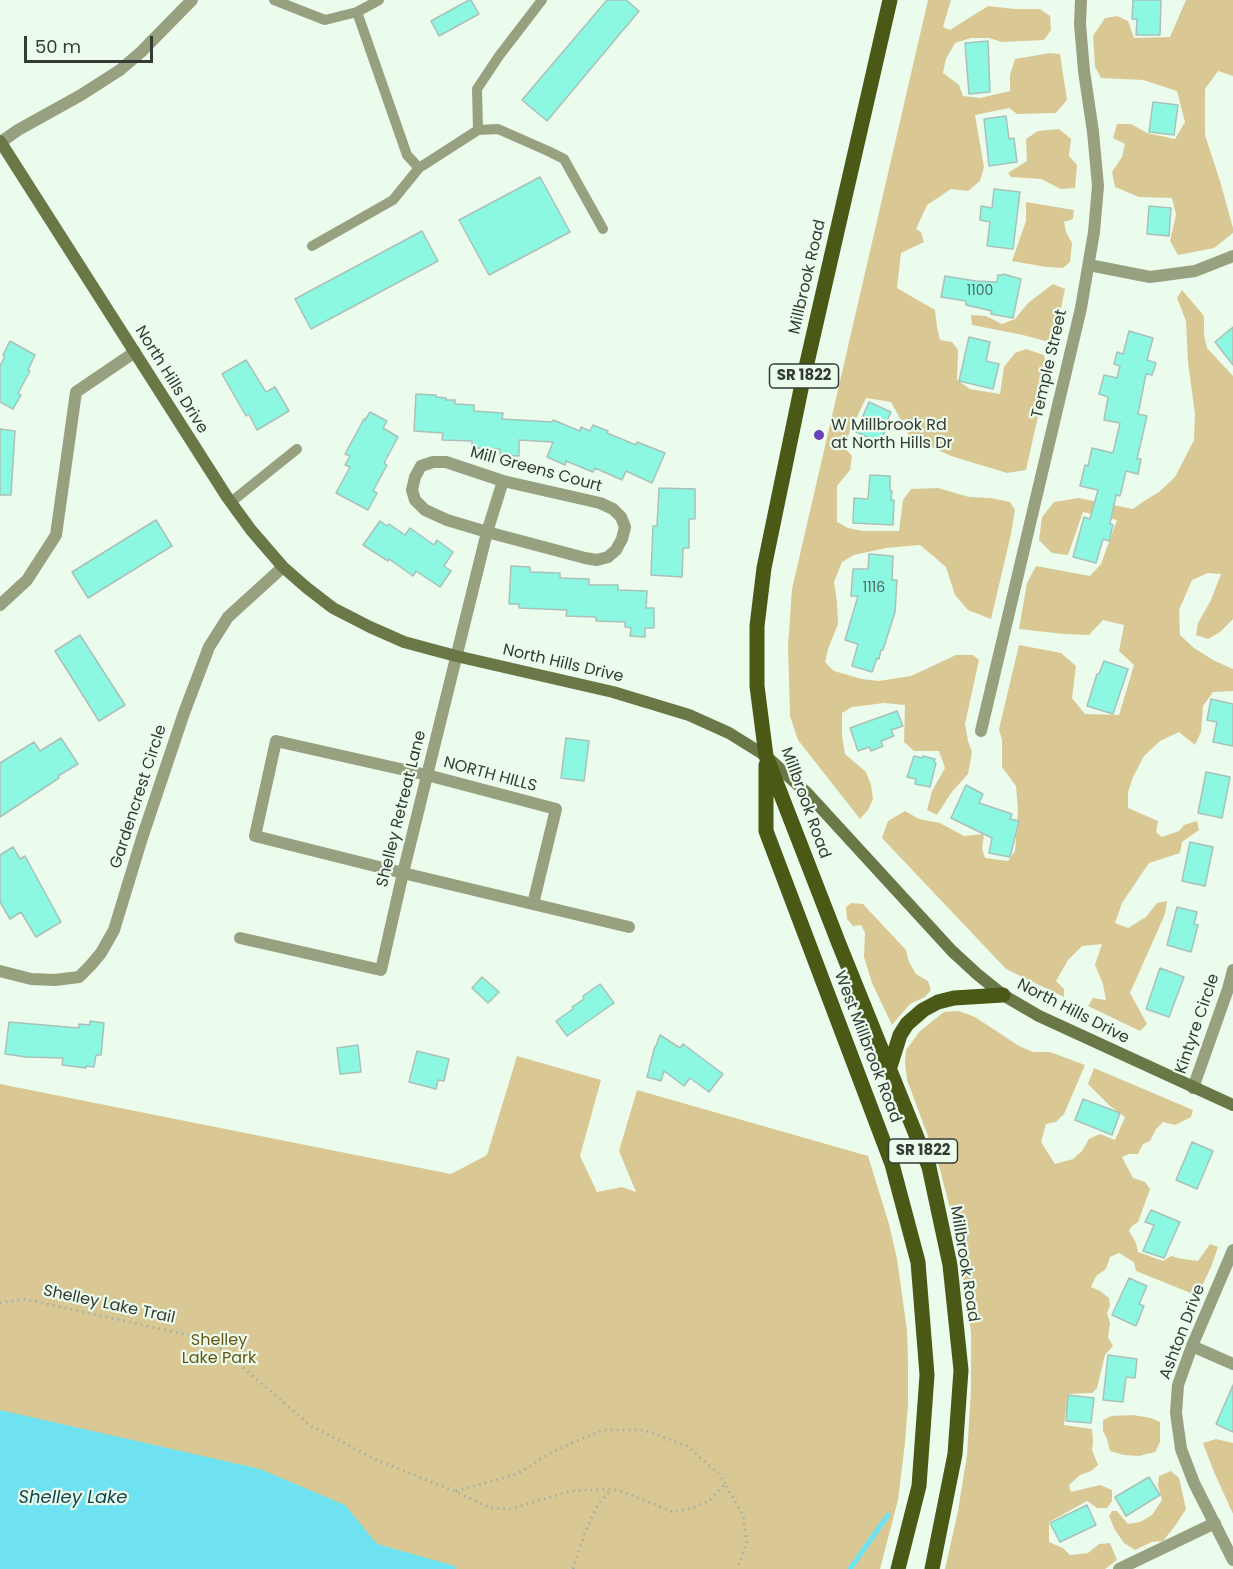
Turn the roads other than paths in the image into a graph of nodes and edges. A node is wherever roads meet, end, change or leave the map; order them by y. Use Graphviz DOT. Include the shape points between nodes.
graph roads {
  1 [pos="192,0"];
  2 [pos="274,0"];
  3 [pos="379,0"];
  4 [pos="542,0"];
  5 [pos="890,0"];
  6 [pos="1081,0"];
  7 [pos="357,12"];
  8 [pos="478,130"];
  9 [pos="0,142"];
  10 [pos="419,168"];
  11 [pos="603,229"];
  12 [pos="312,246"];
  13 [pos="1233,256"];
  14 [pos="1089,266"];
  15 [pos="135,352"];
  16 [pos="297,449"];
  17 [pos="503,481"];
  18 [pos="231,502"];
  19 [pos="487,532"];
  20 [pos="283,567"];
  21 [pos="0,605"];
  22 [pos="456,656"];
  23 [pos="981,730"];
  24 [pos="766,756"];
  25 [pos="427,776"];
  26 [pos="403,873"];
  27 [pos="532,904"];
  28 [pos="629,927"];
  29 [pos="240,938"];
  30 [pos="1233,970"];
  31 [pos="0,971"];
  32 [pos="1003,995"];
  33 [pos="889,1070"];
  34 [pos="1193,1088"];
  35 [pos="1233,1105"];
  36 [pos="1233,1250"];
  37 [pos="1192,1346"];
  38 [pos="1233,1364"];
  39 [pos="1215,1522"];
  40 [pos="1233,1560"];
  41 [pos="898,1569"];
  42 [pos="932,1569"];
  43 [pos="1119,1569"];
  1 -- 9 [label="street" via="120,70"];
  2 -- 7 [label="lane" via="325,20"];
  3 -- 7 [label="lane"];
  4 -- 8 [label="lane" via="477,89"];
  5 -- 24 [label="main road, Millbrook Road / SR 1822" via="764,568 757,626 757,686"];
  6 -- 14 [label="street, Temple Street" via="1084,71 1098,186"];
  7 -- 10 [label="lane" via="407,155"];
  8 -- 10 [label="lane"];
  8 -- 11 [label="lane" via="498,129 564,159"];
  9 -- 15 [label="main road, North Hills Drive"];
  10 -- 12 [label="lane" via="393,200"];
  13 -- 14 [label="street" via="1195,271 1150,277"];
  14 -- 23 [label="street, Temple Street"];
  15 -- 18 [label="main road, North Hills Drive"];
  15 -- 21 [label="street" via="76,392 56,535 27,580"];
  16 -- 18 [label="lane"];
  17 -- 19 [label="street"];
  17 -- 19 [label="street, Mill Greens Court" via="446,462 421,466 415,477 415,500 425,510"];
  17 -- 19 [label="street, Mill Greens Court" via="613,509 625,527 622,539 608,557 597,560"];
  18 -- 20 [label="main road, North Hills Drive"];
  19 -- 22 [label="street"];
  20 -- 22 [label="main road, North Hills Drive" via="333,608 360,622 404,642"];
  20 -- 31 [label="street, Gardencrest Circle" via="228,617 209,647 114,930 100,953 79,977 31,980"];
  22 -- 24 [label="main road, North Hills Drive" via="665,706 720,728"];
  22 -- 25 [label="street, Shelley Retreat Lane"];
  24 -- 32 [label="main road, North Hills Drive" via="808,794 952,951"];
  24 -- 33 [label="main road, Millbrook Road / SR 1822"];
  24 -- 41 [label="main road, West Millbrook Road / SR 1822" via="766,831 892,1164 918,1262 927,1374 919,1486"];
  25 -- 26 [label="street, Shelley Retreat Lane"];
  25 -- 26 [label="street, NORTH HILLS" via="276,741 255,836"];
  25 -- 27 [label="street, NORTH HILLS" via="556,810"];
  26 -- 27 [label="street"];
  26 -- 29 [label="street, Shelley Retreat Lane" via="381,970"];
  27 -- 28 [label="street"];
  30 -- 34 [label="street, Kintyre Circle"];
  32 -- 33 [label="main road" via="954,998 923,1010 900,1035"];
  32 -- 34 [label="main road, North Hills Drive" via="1039,1016"];
  33 -- 42 [label="main road, Millbrook Road / SR 1822" via="929,1167 950,1265 961,1370 955,1454"];
  34 -- 35 [label="main road, North Hills Drive"];
  36 -- 37 [label="street, Ashton Drive"];
  37 -- 38 [label="street"];
  37 -- 39 [label="street, Ashton Drive" via="1178,1384 1177,1424 1181,1449 1194,1483"];
  39 -- 40 [label="street, Ashton Drive"];
  39 -- 43 [label="street"];
}
